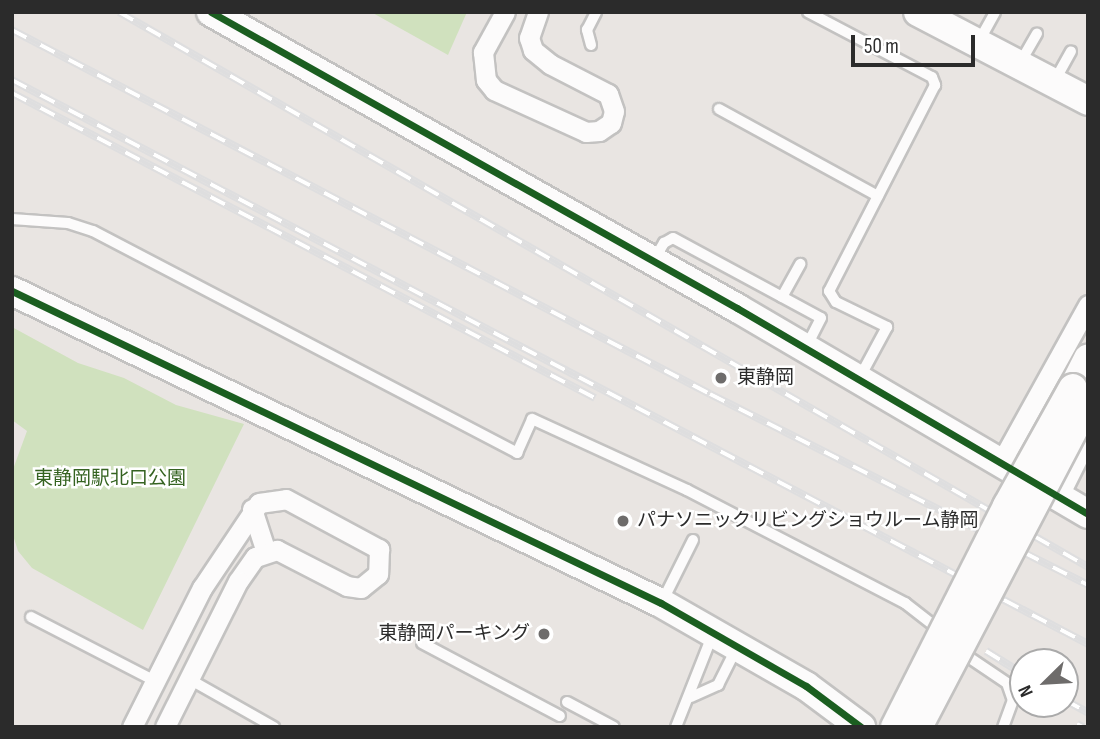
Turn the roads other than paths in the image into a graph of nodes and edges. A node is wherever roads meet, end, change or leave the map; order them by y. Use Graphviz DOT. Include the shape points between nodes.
graph roads {
  1 [pos="211,12"];
  2 [pos="505,12"];
  3 [pos="538,12"];
  4 [pos="596,12"];
  5 [pos="808,12"];
  6 [pos="918,12"];
  7 [pos="995,12"];
  8 [pos="1037,33"];
  9 [pos="978,44"];
  10 [pos="591,45"];
  11 [pos="1071,51"];
  12 [pos="1019,65"];
  13 [pos="1054,83"];
  14 [pos="1088,101"];
  15 [pos="719,109"];
  16 [pos="878,196"];
  17 [pos="12,219"];
  18 [pos="653,261"];
  19 [pos="800,264"];
  20 [pos="12,291"];
  21 [pos="782,297"];
  22 [pos="1088,305"];
  23 [pos="805,349"];
  24 [pos="1088,359"];
  25 [pos="859,380"];
  26 [pos="1081,395"];
  27 [pos="1088,437"];
  28 [pos="1000,464"];
  29 [pos="1058,497"];
  30 [pos="252,509"];
  31 [pos="1088,514"];
  32 [pos="693,540"];
  33 [pos="266,552"];
  34 [pos="661,603"];
  35 [pos="31,617"];
  36 [pos="726,639"];
  37 [pos="422,643"];
  38 [pos="189,679"];
  39 [pos="155,681"];
  40 [pos="691,697"];
  41 [pos="567,702"];
  42 [pos="560,716"];
  43 [pos="132,727"];
  44 [pos="165,727"];
  45 [pos="274,727"];
  46 [pos="614,727"];
  47 [pos="676,727"];
  48 [pos="861,727"];
  49 [pos="895,727"];
  50 [pos="918,727"];
  51 [pos="1003,727"];
  1 -- 18 [label="street"];
  2 -- 3 [label="street" via="484,52 485,80 494,90 586,132 599,131 611,123 614,111 608,94 533,50 529,38"];
  4 -- 10 [label="lane" via="587,30"];
  5 -- 16 [label="lane" via="932,77 935,85"];
  6 -- 9 [label="street"];
  7 -- 9 [label="lane"];
  8 -- 12 [label="lane"];
  9 -- 12 [label="street"];
  11 -- 13 [label="lane"];
  12 -- 13 [label="street"];
  13 -- 14 [label="street"];
  15 -- 16 [label="lane"];
  16 -- 25 [label="lane" via="829,291 836,302 887,327"];
  17 -- 51 [label="lane" via="68,223 93,231 517,453 532,419 687,490 929,618 970,662 1007,683 1013,700"];
  18 -- 21 [label="lane" via="664,243 673,238"];
  18 -- 23 [label="street"];
  19 -- 21 [label="lane"];
  20 -- 34 [label="street"];
  21 -- 23 [label="lane" via="821,318"];
  22 -- 28 [label="street"];
  23 -- 25 [label="street"];
  24 -- 26 [label="street"];
  25 -- 28 [label="street"];
  26 -- 49 [label="street, bridge" via="1007,506"];
  26 -- 50 [label="street, bridge"];
  27 -- 29 [label="street"];
  28 -- 29 [label="street"];
  29 -- 31 [label="street"];
  30 -- 33 [label="street"];
  30 -- 33 [label="street" via="266,501 286,499 368,540 379,549 382,561 378,574 361,588 347,586 277,550"];
  30 -- 39 [label="street" via="202,588"];
  32 -- 34 [label="lane"];
  33 -- 38 [label="street" via="247,567"];
  34 -- 36 [label="street"];
  35 -- 39 [label="lane"];
  36 -- 40 [label="lane" via="695,673"];
  36 -- 40 [label="lane" via="718,685"];
  36 -- 48 [label="street"];
  37 -- 42 [label="lane"];
  38 -- 44 [label="street"];
  38 -- 45 [label="lane"];
  39 -- 43 [label="street"];
  40 -- 47 [label="lane"];
  41 -- 46 [label="lane"];
}
